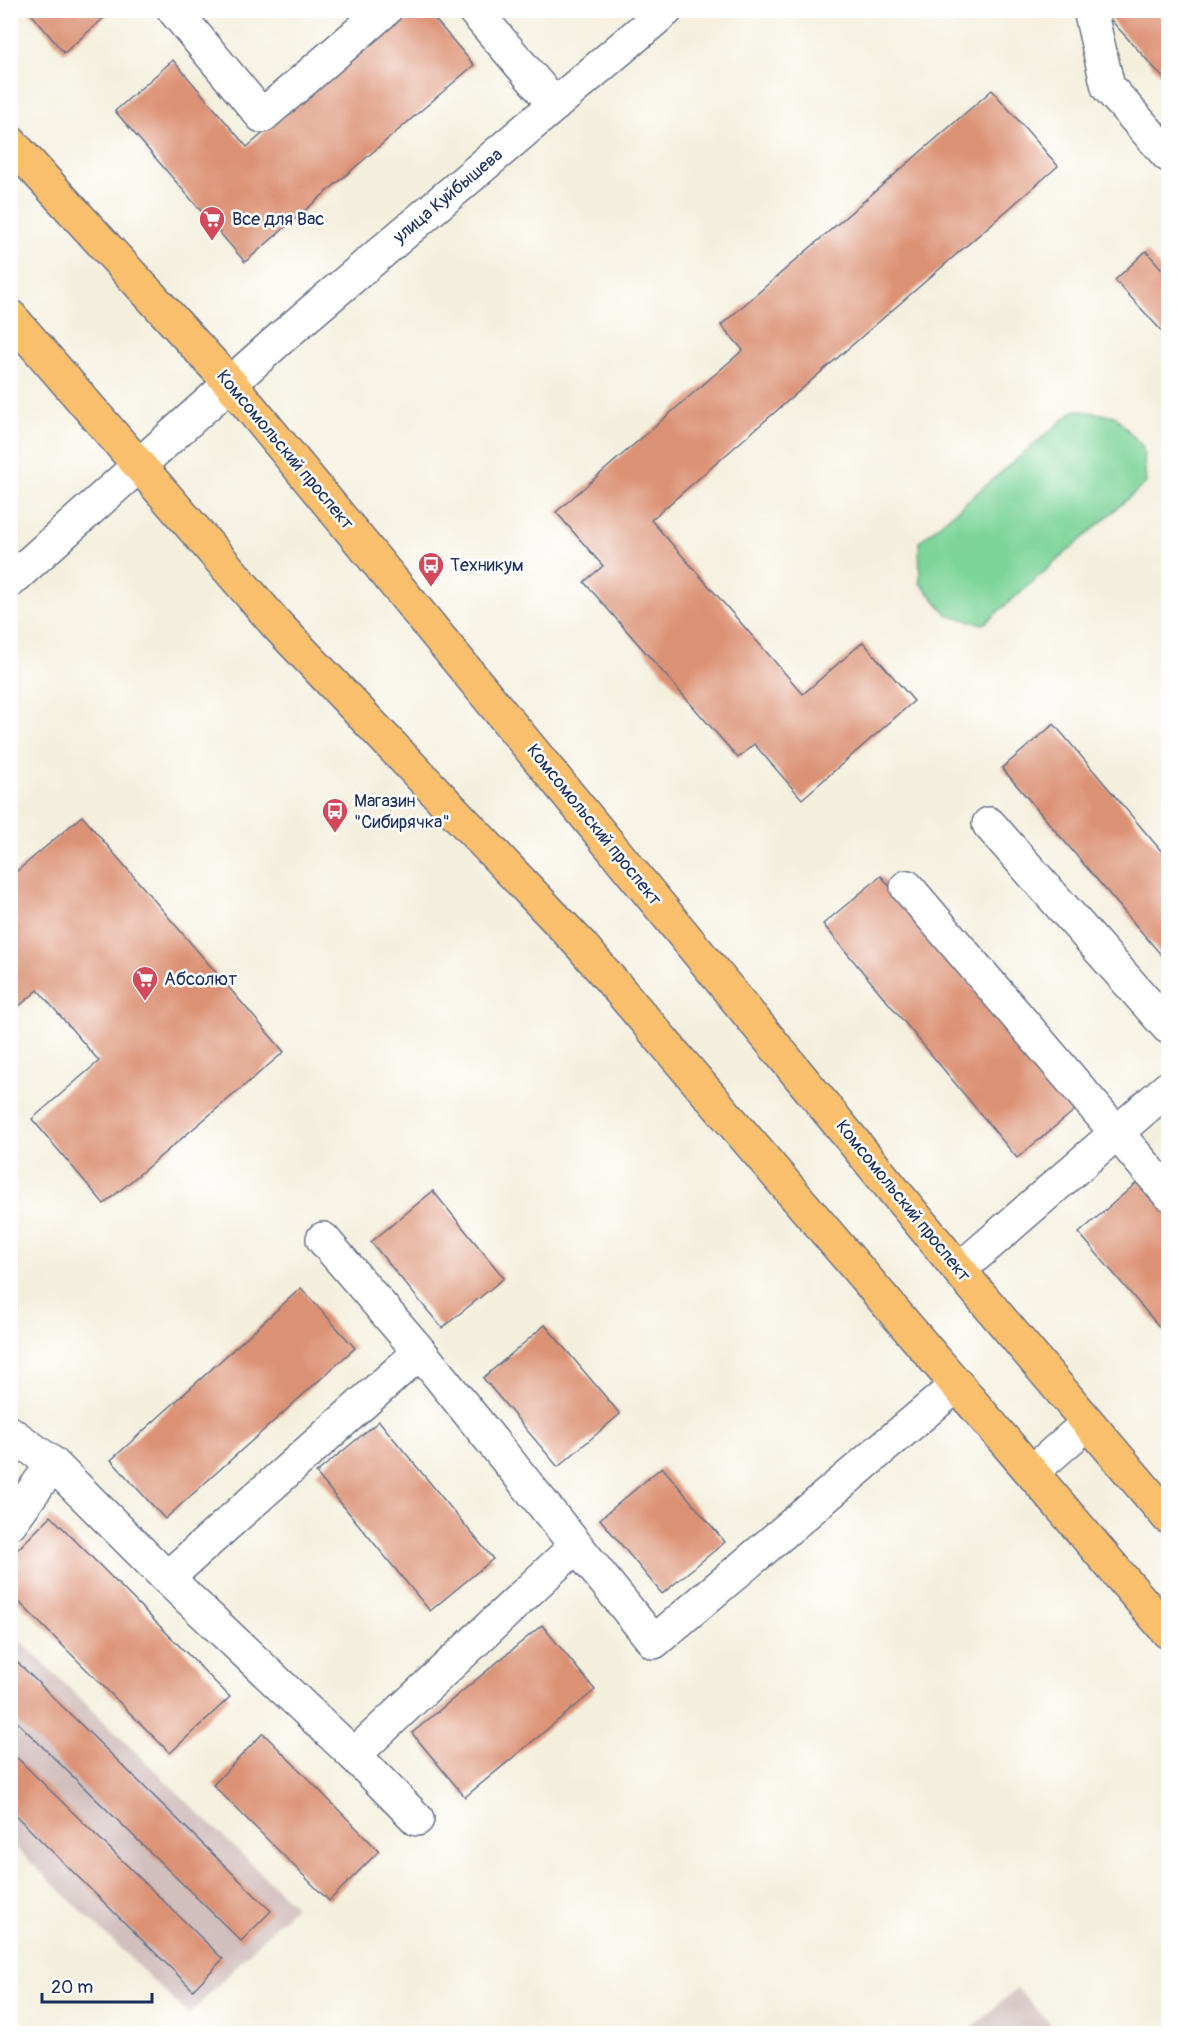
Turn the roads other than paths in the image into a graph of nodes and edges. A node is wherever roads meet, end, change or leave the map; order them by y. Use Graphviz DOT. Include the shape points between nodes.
graph roads {
  1 [pos="174,10"];
  2 [pos="385,10"];
  3 [pos="474,10"];
  4 [pos="666,10"];
  5 [pos="1090,10"];
  6 [pos="555,105"];
  7 [pos="12,145"];
  8 [pos="1168,155"];
  9 [pos="10,316"];
  10 [pos="230,383"];
  11 [pos="138,466"];
  12 [pos="10,581"];
  13 [pos="989,824"];
  14 [pos="906,887"];
  15 [pos="1168,1027"];
  16 [pos="1168,1088"];
  17 [pos="1117,1131"];
  18 [pos="1168,1193"];
  19 [pos="323,1239"];
  20 [pos="959,1270"];
  21 [pos="420,1352"];
  22 [pos="957,1384"];
  23 [pos="1088,1423"];
  24 [pos="10,1433"];
  25 [pos="53,1464"];
  26 [pos="1032,1472"];
  27 [pos="1168,1517"];
  28 [pos="10,1523"];
  29 [pos="575,1547"];
  30 [pos="167,1578"];
  31 [pos="1168,1632"];
  32 [pos="354,1755"];
  33 [pos="417,1819"];
  1 -- 2 [label="street" via="262,116"];
  3 -- 6 [label="street"];
  4 -- 6 [label="street, улица Куйбышева"];
  5 -- 8 [label="street" via="1108,87"];
  6 -- 10 [label="street, улица Куйбышева"];
  7 -- 10 [label="main road, Комсомольский проспект"];
  9 -- 11 [label="main road"];
  10 -- 11 [label="street, улица Куйбышева"];
  10 -- 20 [label="main road, Комсомольский проспект"];
  11 -- 12 [label="street"];
  11 -- 22 [label="main road" via="276,624 580,944"];
  13 -- 15 [label="street"];
  14 -- 17 [label="street"];
  16 -- 17 [label="street"];
  17 -- 18 [label="street"];
  17 -- 20 [label="street"];
  19 -- 21 [label="street"];
  20 -- 23 [label="main road, Комсомольский проспект"];
  21 -- 29 [label="street"];
  21 -- 30 [label="street"];
  22 -- 26 [label="main road"];
  22 -- 29 [label="street" via="654,1642"];
  23 -- 26 [label="street"];
  23 -- 27 [label="main road, Комсомольский проспект"];
  24 -- 25 [label="street"];
  25 -- 28 [label="street"];
  25 -- 30 [label="street"];
  26 -- 31 [label="main road"];
  29 -- 32 [label="street"];
  30 -- 32 [label="street"];
  32 -- 33 [label="street"];
}
